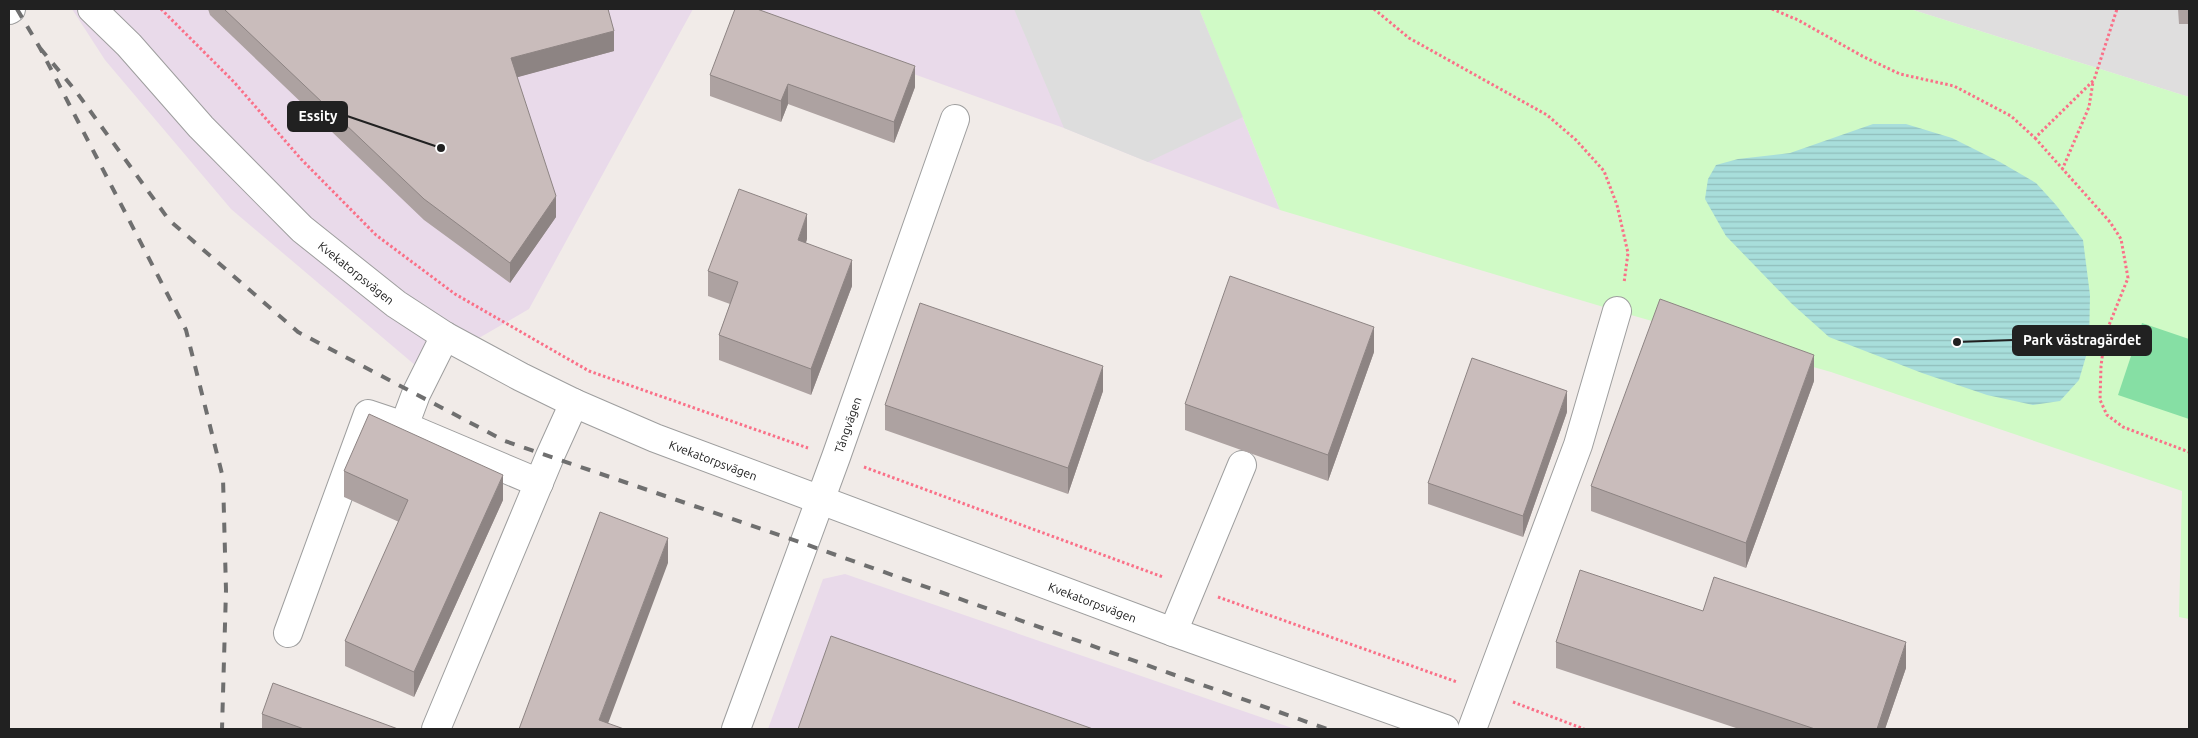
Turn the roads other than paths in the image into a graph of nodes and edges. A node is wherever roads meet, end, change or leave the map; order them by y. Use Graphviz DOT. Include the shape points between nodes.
graph roads {
  1 [pos="92,9"];
  2 [pos="955,119"];
  3 [pos="1617,311"];
  4 [pos="445,336"];
  5 [pos="574,403"];
  6 [pos="404,426"];
  7 [pos="1242,465"];
  8 [pos="539,483"];
  9 [pos="820,499"];
  10 [pos="1173,632"];
  11 [pos="288,633"];
  12 [pos="436,729"];
  13 [pos="736,729"];
  14 [pos="1445,729"];
  15 [pos="1472,729"];
  1 -- 4 [label="street, Kvekatorpsvägen" via="129,45 201,128 302,229 396,304"];
  2 -- 9 [label="street, Tångvägen"];
  3 -- 15 [label="street" via="1578,445"];
  4 -- 5 [label="street, Kvekatorpsvägen"];
  4 -- 6 [label="street"];
  5 -- 8 [label="street"];
  5 -- 9 [label="street, Kvekatorpsvägen" via="655,438"];
  6 -- 8 [label="street"];
  6 -- 11 [label="street" via="368,414"];
  7 -- 10 [label="street"];
  8 -- 12 [label="street"];
  9 -- 10 [label="street, Kvekatorpsvägen"];
  9 -- 13 [label="street, Tångvägen"];
  10 -- 14 [label="street, Kvekatorpsvägen"];
}
